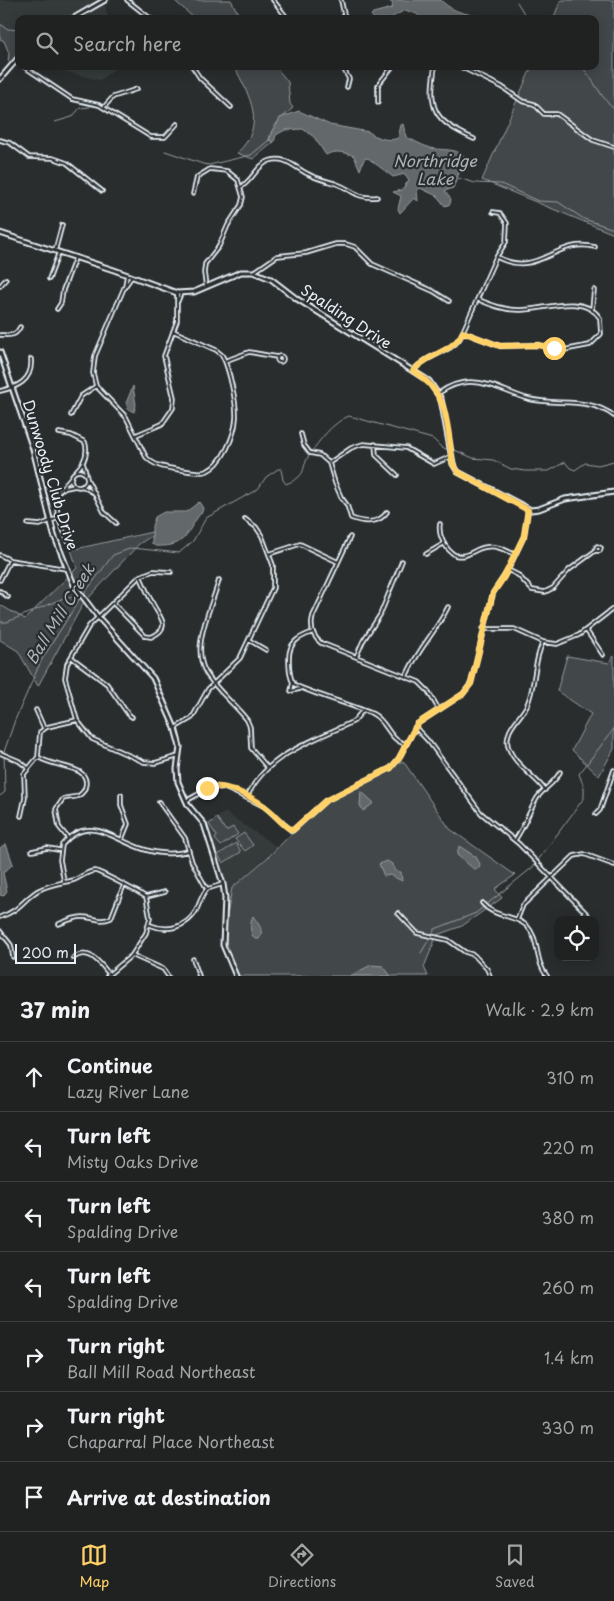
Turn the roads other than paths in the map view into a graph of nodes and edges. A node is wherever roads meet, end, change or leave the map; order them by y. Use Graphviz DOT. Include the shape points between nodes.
graph roads {
  1 [pos="105,0"];
  2 [pos="127,0"];
  3 [pos="273,0"];
  4 [pos="341,0"];
  5 [pos="79,15"];
  6 [pos="146,15"];
  7 [pos="285,15"];
  8 [pos="344,15"];
  9 [pos="15,64"];
  10 [pos="28,70"];
  11 [pos="195,70"];
  12 [pos="344,70"];
  13 [pos="390,70"];
  14 [pos="434,70"];
  15 [pos="468,70"];
  16 [pos="0,79"];
  17 [pos="347,87"];
  18 [pos="137,89"];
  19 [pos="378,102"];
  20 [pos="104,107"];
  21 [pos="231,108"];
  22 [pos="178,124"];
  23 [pos="474,139"];
  24 [pos="0,140"];
  25 [pos="614,147"];
  26 [pos="241,187"];
  27 [pos="102,191"];
  28 [pos="193,194"];
  29 [pos="376,197"];
  30 [pos="493,212"];
  31 [pos="62,225"];
  32 [pos="0,233"];
  33 [pos="595,247"];
  34 [pos="57,252"];
  35 [pos="497,257"];
  36 [pos="75,258"];
  37 [pos="254,272"];
  38 [pos="127,275"];
  39 [pos="131,278"];
  40 [pos="6,279"];
  41 [pos="49,279"];
  42 [pos="0,286"];
  43 [pos="206,286"];
  44 [pos="124,288"];
  45 [pos="594,290"];
  46 [pos="179,293"];
  47 [pos="449,301"];
  48 [pos="477,301"];
  49 [pos="57,309"];
  50 [pos="592,310"];
  51 [pos="20,327"];
  52 [pos="173,331"];
  53 [pos="463,332"];
  54 [pos="0,335"];
  55 [pos="0,352"];
  56 [pos="277,357"];
  57 [pos="31,359"];
  58 [pos="225,362"];
  59 [pos="413,371"];
  60 [pos="96,386"];
  61 [pos="12,388"];
  62 [pos="0,392"];
  63 [pos="439,393"];
  64 [pos="71,415"];
  65 [pos="614,416"];
  66 [pos="60,433"];
  67 [pos="301,434"];
  68 [pos="136,435"];
  69 [pos="375,444"];
  70 [pos="452,456"];
  71 [pos="330,463"];
  72 [pos="83,464"];
  73 [pos="76,471"];
  74 [pos="86,474"];
  75 [pos="397,475"];
  76 [pos="72,476"];
  77 [pos="87,479"];
  78 [pos="76,486"];
  79 [pos="82,486"];
  80 [pos="61,489"];
  81 [pos="614,492"];
  82 [pos="94,494"];
  83 [pos="528,510"];
  84 [pos="387,512"];
  85 [pos="58,518"];
  86 [pos="245,519"];
  87 [pos="50,521"];
  88 [pos="116,523"];
  89 [pos="28,524"];
  90 [pos="440,524"];
  91 [pos="350,537"];
  92 [pos="68,541"];
  93 [pos="444,544"];
  94 [pos="594,551"];
  95 [pos="268,554"];
  96 [pos="426,554"];
  97 [pos="514,554"];
  98 [pos="0,555"];
  99 [pos="10,560"];
  100 [pos="402,561"];
  101 [pos="338,562"];
  102 [pos="68,569"];
  103 [pos="508,570"];
  104 [pos="171,572"];
  105 [pos="140,576"];
  106 [pos="0,580"];
  107 [pos="219,580"];
  108 [pos="0,591"];
  109 [pos="8,597"];
  110 [pos="113,602"];
  111 [pos="448,607"];
  112 [pos="614,608"];
  113 [pos="98,617"];
  114 [pos="483,629"];
  115 [pos="586,630"];
  116 [pos="313,632"];
  117 [pos="249,640"];
  118 [pos="543,642"];
  119 [pos="266,650"];
  120 [pos="603,655"];
  121 [pos="71,657"];
  122 [pos="356,657"];
  123 [pos="406,677"];
  124 [pos="293,682"];
  125 [pos="214,683"];
  126 [pos="300,689"];
  127 [pos="439,709"];
  128 [pos="36,710"];
  129 [pos="363,710"];
  130 [pos="132,717"];
  131 [pos="77,720"];
  132 [pos="414,726"];
  133 [pos="44,728"];
  134 [pos="175,728"];
  135 [pos="406,744"];
  136 [pos="0,753"];
  137 [pos="179,756"];
  138 [pos="38,758"];
  139 [pos="268,767"];
  140 [pos="28,768"];
  141 [pos="614,770"];
  142 [pos="560,772"];
  143 [pos="545,790"];
  144 [pos="121,795"];
  145 [pos="247,798"];
  146 [pos="186,801"];
  147 [pos="159,802"];
  148 [pos="596,814"];
  149 [pos="21,816"];
  150 [pos="68,838"];
  151 [pos="122,839"];
  152 [pos="515,840"];
  153 [pos="60,850"];
  154 [pos="32,851"];
  155 [pos="189,851"];
  156 [pos="614,865"];
  157 [pos="552,877"];
  158 [pos="64,881"];
  159 [pos="223,884"];
  160 [pos="124,886"];
  161 [pos="207,889"];
  162 [pos="165,892"];
  163 [pos="146,897"];
  164 [pos="482,903"];
  165 [pos="585,912"];
  166 [pos="398,913"];
  167 [pos="0,917"];
  168 [pos="517,920"];
  169 [pos="59,924"];
  170 [pos="150,925"];
  171 [pos="0,931"];
  172 [pos="132,954"];
  173 [pos="13,957"];
  174 [pos="73,958"];
  175 [pos="193,959"];
  176 [pos="108,975"];
  177 [pos="168,976"];
  178 [pos="199,976"];
  179 [pos="236,976"];
  180 [pos="490,976"];
  181 [pos="547,976"];
  1 -- 5 [label="street"];
  2 -- 6 [label="street"];
  3 -- 7 [label="street"];
  4 -- 8 [label="street"];
  9 -- 16 [label="street"];
  10 -- 20 [label="street" via="72,99"];
  11 -- 21 [label="street"];
  12 -- 17 [label="street" via="349,79"];
  13 -- 19 [label="street" via="378,85"];
  14 -- 23 [label="street" via="431,92 434,106 446,124"];
  15 -- 25 [label="street" via="534,104 544,114 557,114 593,140"];
  18 -- 20 [label="street" via="113,97"];
  20 -- 22 [label="street" via="154,138 168,136"];
  24 -- 27 [label="street" via="29,156 64,161"];
  26 -- 28 [label="street" via="230,172 210,169 197,176"];
  26 -- 29 [label="street" via="252,180 264,164 277,160 289,162 305,173 341,185 360,197"];
  26 -- 43 [label="street" via="241,205 219,246 205,264"];
  30 -- 35 [label="street" via="503,215 508,228 506,242"];
  31 -- 34 [label="street"];
  32 -- 34 [label="street"];
  33 -- 35 [label="street" via="571,245 527,264"];
  34 -- 36 [label="street"];
  34 -- 41 [label="street"];
  35 -- 48 [label="street"];
  36 -- 38 [label="street"];
  36 -- 49 [label="street"];
  37 -- 43 [label="street" via="241,272"];
  37 -- 47 [label="street" via="277,256 346,244 355,247 372,264"];
  37 -- 59 [label="street, Spalding Drive" via="271,279"];
  38 -- 39 [label="street"];
  38 -- 44 [label="street"];
  39 -- 44 [label="street"];
  39 -- 46 [label="street"];
  40 -- 42 [label="street"];
  43 -- 46 [label="street" via="194,292"];
  44 -- 60 [label="street" via="94,359"];
  45 -- 50 [label="street"];
  46 -- 52 [label="street"];
  48 -- 50 [label="street" via="512,310 564,304"];
  48 -- 53 [label="street"];
  50 -- 53 [label="street" via="602,322 600,337 589,346 569,349 538,345 500,346"];
  51 -- 54 [label="street" via="12,336"];
  52 -- 58 [label="street" via="216,350"];
  52 -- 68 [label="street" via="164,356 174,398 172,411 162,424"];
  53 -- 59 [label="street" via="453,346 426,358"];
  55 -- 61 [label="street, Dunwoody Club Drive"];
  56 -- 58 [label="street" via="249,352"];
  57 -- 61 [label="street" via="28,376 22,384"];
  58 -- 68 [label="street" via="236,420 228,445 215,466 197,473 157,465 146,457"];
  59 -- 63 [label="street, Spalding Drive" via="429,381"];
  60 -- 64 [label="street" via="81,396"];
  60 -- 68 [label="street" via="121,411"];
  61 -- 62 [label="street"];
  61 -- 87 [label="street, Dunwoody Club Drive" via="33,449"];
  63 -- 65 [label="street" via="455,384 490,384 531,400 589,404"];
  63 -- 70 [label="street"];
  66 -- 72 [label="street" via="72,434 85,442 87,451"];
  67 -- 71 [label="street" via="310,453 320,455"];
  69 -- 70 [label="street" via="406,448 434,464"];
  69 -- 71 [label="street" via="355,445"];
  69 -- 75 [label="street" via="376,455"];
  70 -- 83 [label="street" via="455,468 462,476"];
  71 -- 84 [label="street" via="351,518 376,521"];
  72 -- 73 [label="street"];
  72 -- 74 [label="street"];
  73 -- 74 [label="street"];
  73 -- 76 [label="street"];
  74 -- 77 [label="street"];
  76 -- 78 [label="street"];
  76 -- 80 [label="street"];
  77 -- 79 [label="street"];
  77 -- 82 [label="street"];
  78 -- 79 [label="street"];
  78 -- 80 [label="street"];
  79 -- 82 [label="street"];
  80 -- 85 [label="street" via="56,494"];
  81 -- 83 [label="street" via="565,499"];
  82 -- 88 [label="street" via="107,516"];
  83 -- 97 [label="street" via="525,532"];
  85 -- 87 [label="street"];
  85 -- 92 [label="street"];
  86 -- 95 [label="street" via="260,532"];
  87 -- 89 [label="street" via="40,525"];
  87 -- 102 [label="street, Dunwoody Club Drive"];
  90 -- 93 [label="street"];
  91 -- 101 [label="street"];
  93 -- 96 [label="street"];
  93 -- 97 [label="street" via="459,556 468,556 488,547"];
  94 -- 103 [label="street" via="545,592 532,590 518,575"];
  95 -- 101 [label="street" via="300,544"];
  95 -- 117 [label="street" via="274,570 274,584"];
  97 -- 103 [label="street"];
  98 -- 99 [label="street"];
  99 -- 102 [label="street"];
  99 -- 106 [label="street"];
  100 -- 122 [label="street" via="380,615"];
  101 -- 116 [label="street" via="313,616"];
  102 -- 113 [label="street, Dunwoody Club Drive" via="79,594"];
  103 -- 114 [label="street" via="493,593"];
  104 -- 105 [label="street" via="153,571"];
  105 -- 110 [label="street"];
  105 -- 110 [label="street" via="163,619 160,631 151,637 145,636"];
  107 -- 125 [label="street" via="200,646 203,667"];
  108 -- 109 [label="street"];
  110 -- 113 [label="street"];
  111 -- 123 [label="street" via="412,662"];
  112 -- 115 [label="street"];
  113 -- 121 [label="street" via="83,634"];
  113 -- 134 [label="street, Dunwoody Club Drive" via="154,678"];
  114 -- 118 [label="street" via="514,629"];
  114 -- 127 [label="street" via="471,684 463,694"];
  115 -- 118 [label="street" via="562,643"];
  115 -- 120 [label="street"];
  116 -- 122 [label="street" via="321,643"];
  116 -- 124 [label="street" via="298,638 291,647 289,658"];
  117 -- 119 [label="street"];
  117 -- 125 [label="street" via="237,663"];
  118 -- 143 [label="street" via="536,659 528,702 507,740 510,751 524,770"];
  121 -- 130 [label="street" via="102,678"];
  121 -- 131 [label="street" via="65,678"];
  122 -- 123 [label="street"];
  123 -- 127 [label="street" via="425,686"];
  124 -- 126 [label="street"];
  124 -- 126 [label="street" via="291,691"];
  125 -- 134 [label="street" via="203,695 192,718"];
  125 -- 139 [label="street" via="247,720 251,748"];
  126 -- 129 [label="street"];
  127 -- 132 [label="street"];
  128 -- 133 [label="street"];
  129 -- 135 [label="street" via="378,717 392,737"];
  129 -- 139 [label="street" via="355,721 283,756"];
  131 -- 133 [label="street"];
  131 -- 137 [label="street" via="97,742 144,762 155,763"];
  132 -- 135 [label="street"];
  132 -- 152 [label="street" via="481,813"];
  133 -- 138 [label="street" via="38,738"];
  134 -- 137 [label="street, Dunwoody Club Drive" via="180,743"];
  135 -- 145 [label="street" via="391,768 325,801 295,829 290,830 269,810"];
  136 -- 140 [label="street"];
  137 -- 146 [label="street, Dunwoody Club Drive" via="177,776"];
  138 -- 140 [label="street"];
  138 -- 150 [label="street" via="80,772 85,779 83,793 63,799 56,808 59,827"];
  139 -- 145 [label="street" via="255,781"];
  140 -- 149 [label="street" via="23,778 25,798"];
  141 -- 148 [label="street"];
  142 -- 143 [label="street"];
  143 -- 152 [label="street"];
  144 -- 151 [label="street" via="128,824"];
  145 -- 146 [label="street" via="216,786"];
  146 -- 159 [label="street, Dunwoody Club Drive" via="204,824"];
  147 -- 155 [label="street" via="185,838"];
  150 -- 151 [label="street" via="77,832 97,830"];
  150 -- 153 [label="street"];
  151 -- 155 [label="street" via="142,849 161,853"];
  152 -- 157 [label="street"];
  153 -- 154 [label="street"];
  153 -- 158 [label="street"];
  155 -- 161 [label="street"];
  156 -- 157 [label="street" via="579,854"];
  157 -- 165 [label="street"];
  157 -- 168 [label="street" via="523,905"];
  158 -- 160 [label="street" via="96,871"];
  158 -- 167 [label="street" via="39,890 19,909"];
  159 -- 161 [label="street"];
  159 -- 179 [label="street, Dunwoody Club Drive" via="223,945"];
  160 -- 163 [label="street"];
  160 -- 169 [label="street" via="111,918 99,921 88,917 75,918"];
  161 -- 170 [label="street" via="196,911 183,923 166,929"];
  162 -- 163 [label="street"];
  163 -- 170 [label="street"];
  164 -- 168 [label="street" via="494,913"];
  166 -- 180 [label="street" via="417,933 448,940 474,955"];
  168 -- 181 [label="street" via="532,933 538,962"];
  170 -- 172 [label="street"];
  171 -- 173 [label="street" via="11,945"];
  172 -- 176 [label="street"];
  172 -- 177 [label="street" via="163,969"];
  174 -- 176 [label="street" via="81,954 91,955"];
  175 -- 178 [label="street"];
}
